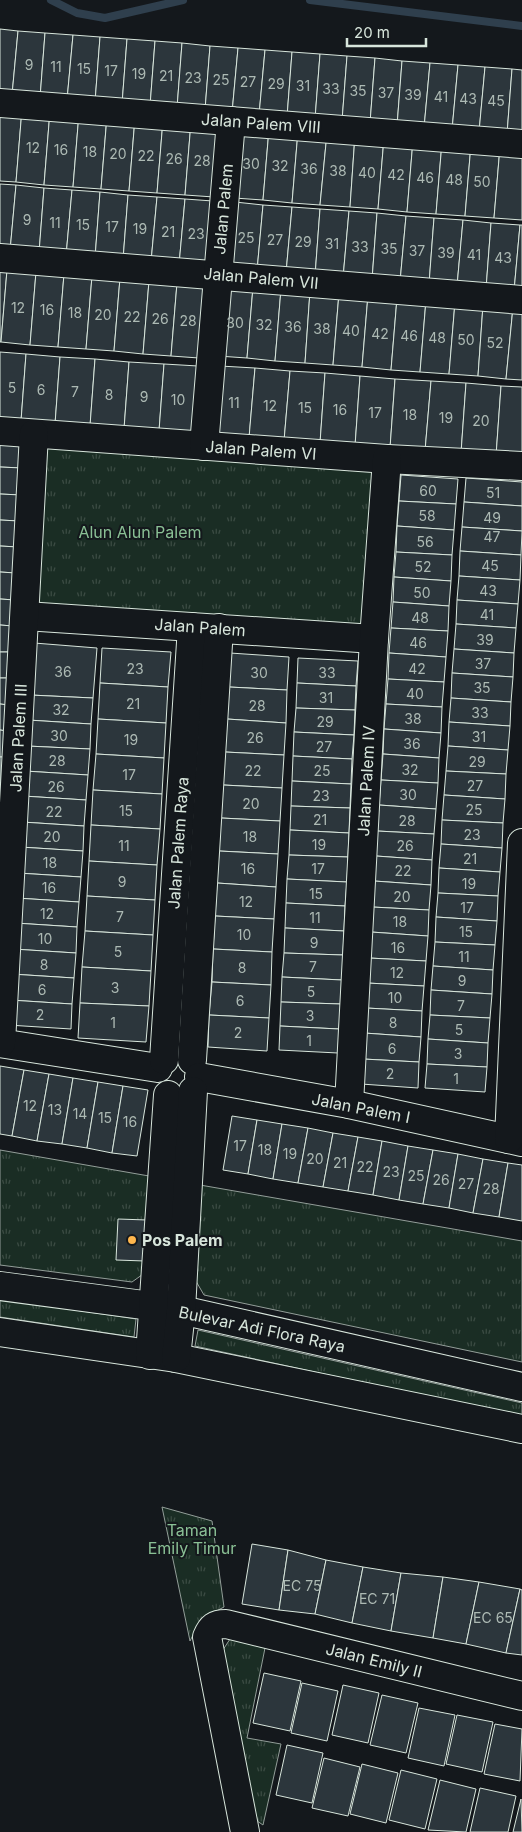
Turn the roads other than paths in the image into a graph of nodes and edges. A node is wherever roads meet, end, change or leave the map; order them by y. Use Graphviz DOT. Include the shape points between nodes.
graph roads {
  1 [pos="0,103"];
  2 [pos="230,121"];
  3 [pos="522,144"];
  4 [pos="0,258"];
  5 [pos="217,275"];
  6 [pos="522,300"];
  7 [pos="0,431"];
  8 [pos="34,434"];
  9 [pos="204,446"];
  10 [pos="387,459"];
  11 [pos="522,466"];
  12 [pos="25,616"];
  13 [pos="192,627"];
  14 [pos="219,628"];
  15 [pos="374,639"];
  16 [pos="522,843"];
  17 [pos="0,1043"];
  18 [pos="161,1064"];
  19 [pos="188,1081"];
  20 [pos="349,1104"];
  21 [pos="516,1141"];
  22 [pos="0,1286"];
  23 [pos="152,1307"];
  24 [pos="180,1310"];
  25 [pos="0,1332"];
  26 [pos="163,1356"];
  27 [pos="522,1387"];
  28 [pos="522,1429"];
  29 [pos="522,1696"];
  30 [pos="245,1832"];
  1 -- 2 [label="street, Jalan Palem VIII"];
  2 -- 3 [label="street, Jalan Palem VIII"];
  2 -- 5 [label="street, Jalan Palem"];
  4 -- 5 [label="street, Jalan Palem VII"];
  5 -- 6 [label="street, Jalan Palem VII"];
  5 -- 9 [label="street, Jalan Palem"];
  7 -- 8 [label="street, Jalan Palem VI"];
  8 -- 9 [label="street, Jalan Palem VI"];
  8 -- 12 [label="street, Jalan Palem III"];
  9 -- 10 [label="street, Jalan Palem VI"];
  10 -- 11 [label="street, Jalan Palem VI"];
  10 -- 15 [label="street, Jalan Palem IV"];
  12 -- 13 [label="street, Jalan Palem"];
  12 -- 17 [label="street, Jalan Palem III"];
  13 -- 14 [label="street, Jalan Palem"];
  13 -- 18 [label="street, Jalan Palem Raya"];
  14 -- 15 [label="street, Jalan Palem"];
  14 -- 19 [label="street, Jalan Palem Raya"];
  15 -- 20 [label="street, Jalan Palem IV"];
  16 -- 21 [label="street"];
  17 -- 18 [label="street"];
  18 -- 19 [label="street, Jalan Palem I" via="173,1056 183,1055"];
  19 -- 20 [label="street, Jalan Palem I"];
  19 -- 23 [label="street, Jalan Palem Raya"];
  19 -- 24 [label="street, Jalan Palem Raya"];
  20 -- 21 [label="street, Jalan Palem I"];
  22 -- 23 [label="street, Bulevar Adi Flora Raya"];
  23 -- 24 [label="street, Bulevar Adi Flora Raya"];
  23 -- 26 [label="street, Jalan Palem Raya"];
  24 -- 26 [label="street, Jalan Palem Raya"];
  24 -- 27 [label="street, Bulevar Adi Flora Raya"];
  25 -- 26 [label="street"];
  26 -- 28 [label="street"];
  29 -- 30 [label="street, Jalan Emily II" via="217,1624 207,1637"];
}
